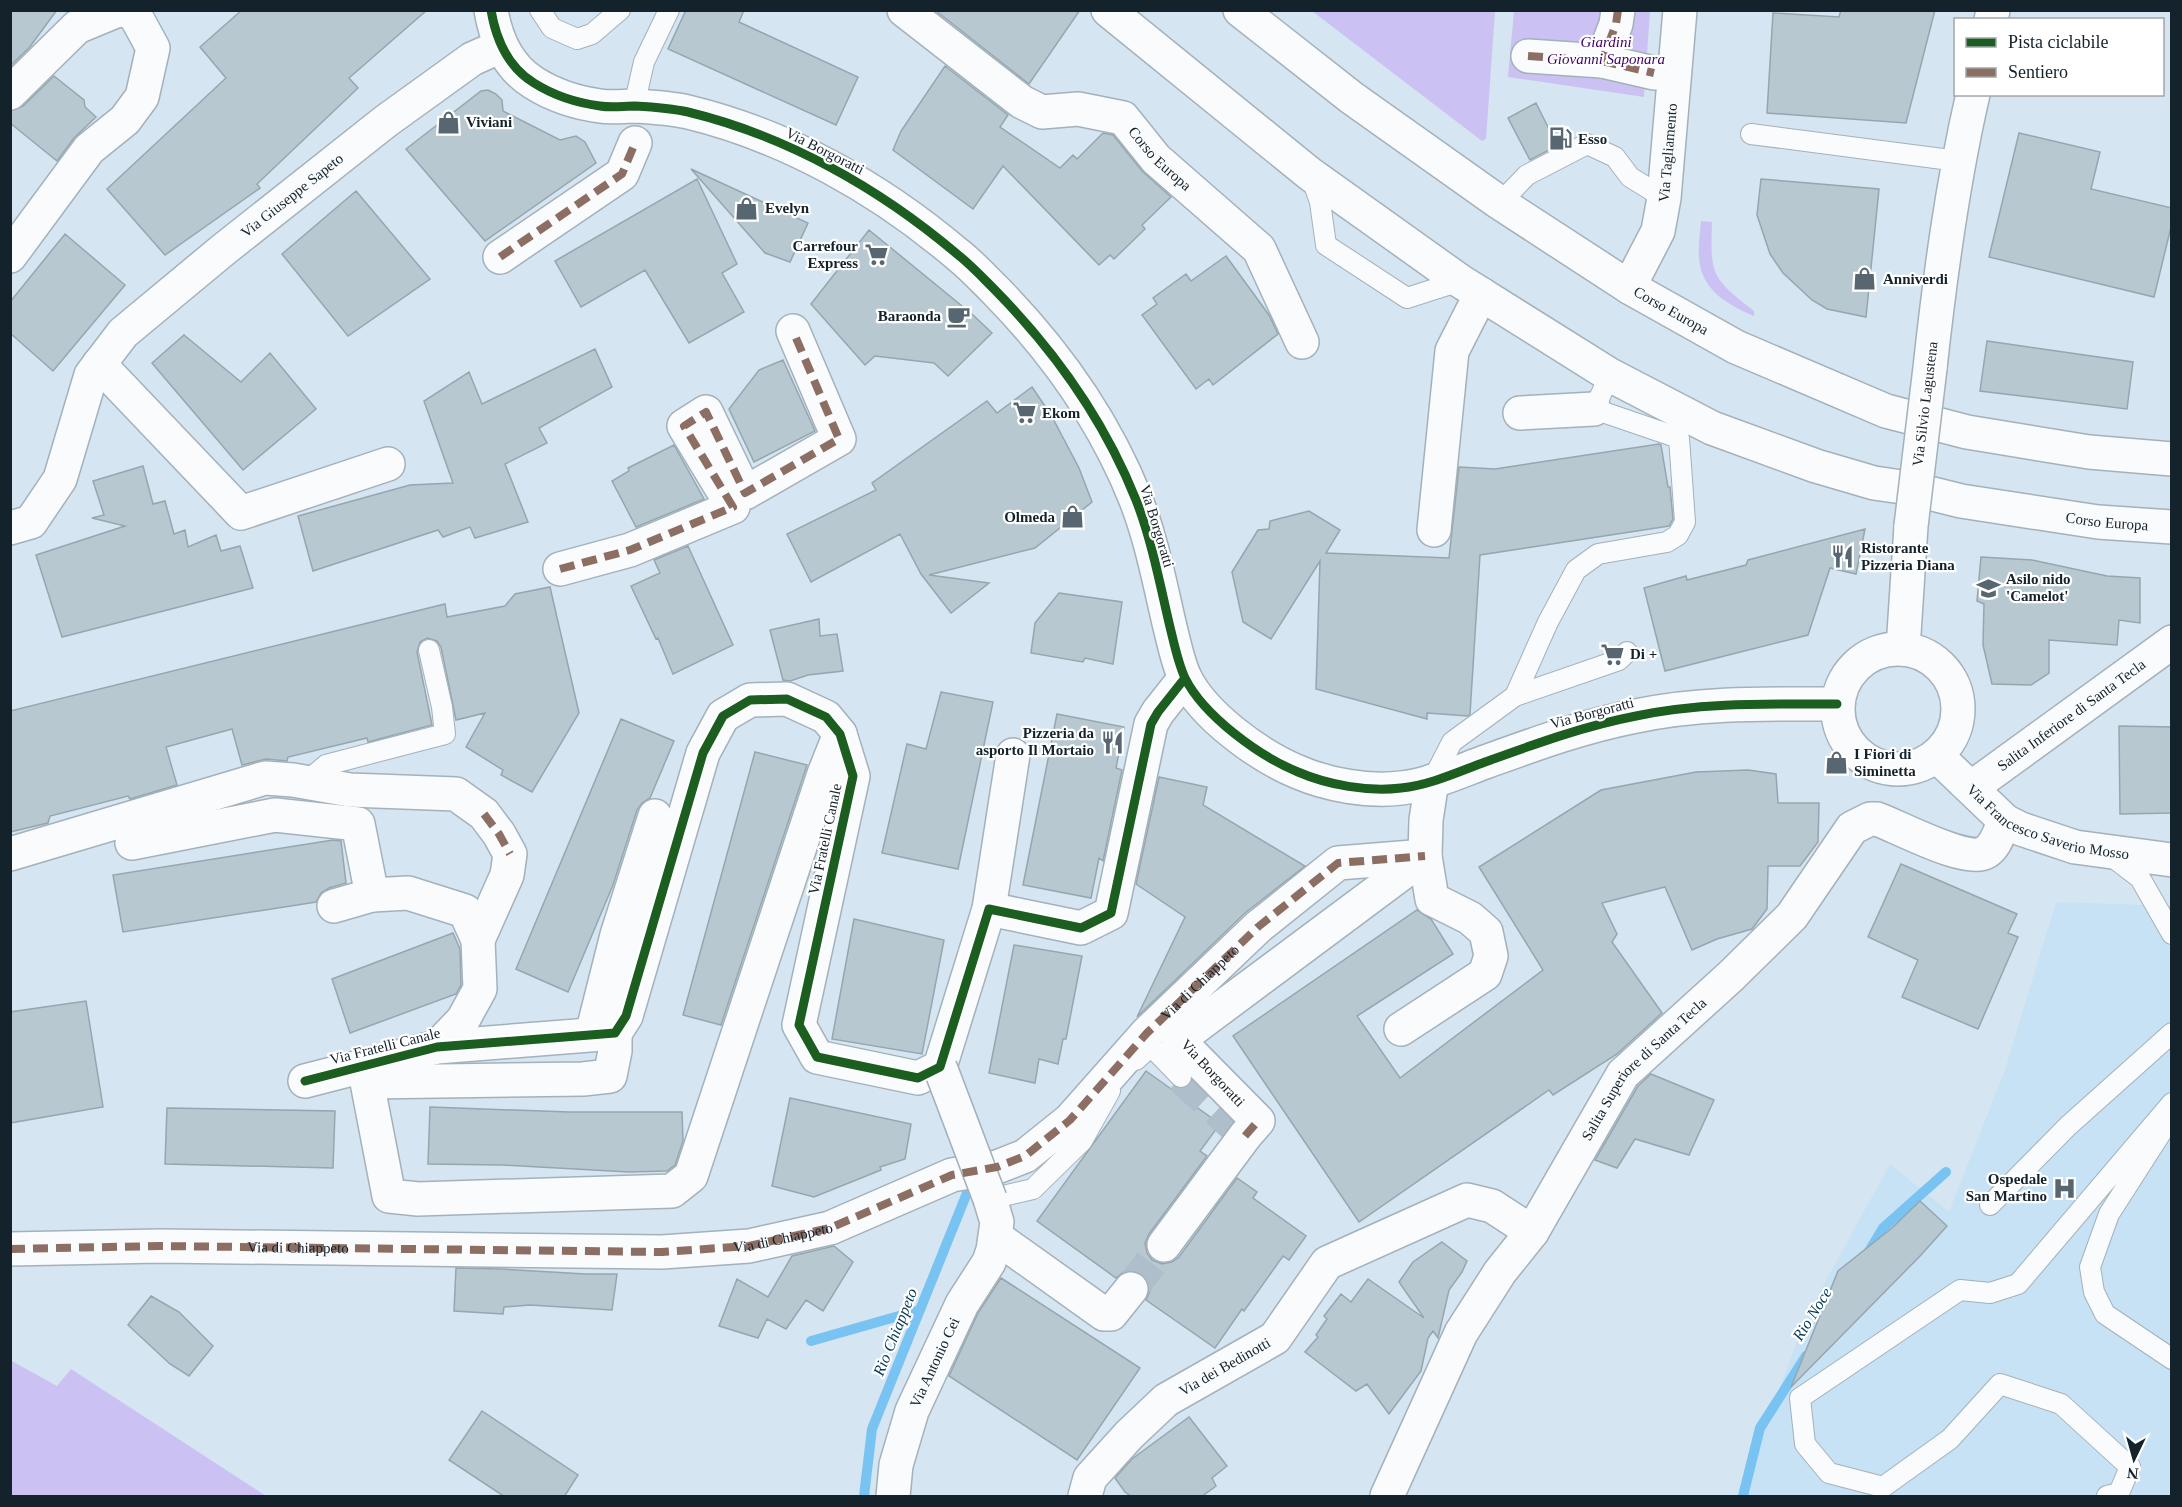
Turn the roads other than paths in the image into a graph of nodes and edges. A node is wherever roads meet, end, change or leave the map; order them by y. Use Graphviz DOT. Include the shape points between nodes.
graph roads {
  1 [pos="118,10"];
  2 [pos="124,10"];
  3 [pos="490,10"];
  4 [pos="540,10"];
  5 [pos="620,10"];
  6 [pos="669,10"];
  7 [pos="904,10"];
  8 [pos="1108,10"];
  9 [pos="1240,10"];
  10 [pos="1618,10"];
  11 [pos="1680,10"];
  12 [pos="501,46"];
  13 [pos="1528,56"];
  14 [pos="1602,61"];
  15 [pos="1654,73"];
  16 [pos="10,93"];
  17 [pos="1973,96"];
  18 [pos="634,106"];
  19 [pos="1751,134"];
  20 [pos="636,143"];
  21 [pos="1958,161"];
  22 [pos="1310,174"];
  23 [pos="1664,198"];
  24 [pos="1500,203"];
  25 [pos="10,256"];
  26 [pos="500,257"];
  27 [pos="1471,287"];
  28 [pos="1629,287"];
  29 [pos="793,331"];
  30 [pos="1302,342"];
  31 [pos="99,364"];
  32 [pos="1610,375"];
  33 [pos="1594,409"];
  34 [pos="1520,413"];
  35 [pos="2172,459"];
  36 [pos="388,464"];
  37 [pos="1425,525"];
  38 [pos="2172,527"];
  39 [pos="10,528"];
  40 [pos="560,569"];
  41 [pos="2172,642"];
  42 [pos="1903,649"];
  43 [pos="429,650"];
  44 [pos="1627,652"];
  45 [pos="1185,678"];
  46 [pos="1515,696"];
  47 [pos="1837,704"];
  48 [pos="840,734"];
  49 [pos="1013,755"];
  50 [pos="1937,756"];
  51 [pos="1432,781"];
  52 [pos="306,782"];
  53 [pos="1971,788"];
  54 [pos="655,816"];
  55 [pos="2005,820"];
  56 [pos="132,843"];
  57 [pos="2104,851"];
  58 [pos="10,854"];
  59 [pos="1425,856"];
  60 [pos="2172,860"];
  61 [pos="372,895"];
  62 [pos="334,906"];
  63 [pos="989,909"];
  64 [pos="2172,934"];
  65 [pos="478,940"];
  66 [pos="1401,1029"];
  67 [pos="2172,1033"];
  68 [pos="603,1034"];
  69 [pos="437,1047"];
  70 [pos="940,1067"];
  71 [pos="1181,1077"];
  72 [pos="305,1082"];
  73 [pos="2172,1103"];
  74 [pos="2172,1117"];
  75 [pos="990,1198"];
  76 [pos="1990,1205"];
  77 [pos="1532,1232"];
  78 [pos="996,1237"];
  79 [pos="1164,1245"];
  80 [pos="10,1249"];
  81 [pos="1131,1289"];
  82 [pos="2172,1359"];
  83 [pos="893,1497"];
  84 [pos="1085,1497"];
  85 [pos="1388,1497"];
  86 [pos="2108,1497"];
  1 -- 16 [label="street" via="77,27"];
  2 -- 25 [label="street" via="135,15 153,48 142,97 125,120 89,149"];
  3 -- 12 [label="street, Via Borgoratti"];
  4 -- 5 [label="lane" via="552,28 577,39 592,34"];
  6 -- 18 [label="lane" via="644,62"];
  7 -- 30 [label="street, Corso Europa" via="1022,102 1042,112 1078,109 1123,118 1156,159 1259,249"];
  8 -- 22 [label="street, Corso Europa"];
  9 -- 24 [label="street, Corso Europa" via="1352,98"];
  10 -- 14 [label="street"];
  11 -- 23 [label="street, Via Tagliamento"];
  12 -- 18 [label="street, Via Borgoratti" via="513,67 563,96 602,107"];
  12 -- 31 [label="street, Via Giuseppe Sapeto" via="472,59 386,121 123,333"];
  13 -- 14 [label="street"];
  14 -- 15 [label="street"];
  17 -- 21 [label="street, Via Silvio Lagustena"];
  18 -- 45 [label="street, Via Borgoratti" via="686,111 755,133 830,166 916,220 962,257 1005,301 1045,345 1095,416 1126,478 1145,526"];
  19 -- 21 [label="lane"];
  20 -- 26 [label="street" via="622,174"];
  21 -- 42 [label="street, Via Silvio Lagustena, bridge" via="1911,526"];
  22 -- 27 [label="street, Corso Europa"];
  22 -- 27 [label="lane" via="1320,202 1326,244 1407,298"];
  23 -- 24 [label="lane" via="1630,177 1615,157 1587,144 1527,175"];
  23 -- 28 [label="street, Via Tagliamento" via="1658,231"];
  24 -- 28 [label="street, Corso Europa"];
  27 -- 32 [label="street, Corso Europa"];
  27 -- 37 [label="street" via="1452,351 1445,422"];
  28 -- 35 [label="street, Corso Europa" via="1736,347 1886,411 2022,443"];
  29 -- 40 [label="street" via="839,439 745,493 706,412 684,426 733,507 630,550"];
  31 -- 36 [label="street" via="241,513"];
  31 -- 39 [label="street, Via Giuseppe Sapeto" via="91,375 60,479 31,522"];
  32 -- 33 [label="lane"];
  32 -- 38 [label="street, Corso Europa" via="1712,428 1874,483 2098,522"];
  33 -- 34 [label="street"];
  33 -- 46 [label="lane" via="1679,438 1685,522 1678,535 1667,542 1598,554 1576,570"];
  41 -- 53 [label="street, Salita Inferiore di Santa Tecla"];
  42 -- 47 [label="street" via="1879,652 1858,663 1844,681"];
  42 -- 50 [label="street" via="1925,655 1944,670 1956,691 1958,714 1952,737"];
  43 -- 52 [label="lane" via="445,734 326,765"];
  44 -- 46 [label="lane" via="1619,660"];
  45 -- 51 [label="street, Via Borgoratti" via="1228,728 1296,772 1365,788 1401,788"];
  45 -- 63 [label="street" via="1151,724 1111,913 1081,928"];
  46 -- 51 [label="lane" via="1452,742"];
  47 -- 50 [label="street" via="1840,727 1851,748 1870,763 1893,770 1916,767"];
  47 -- 51 [label="street, Via Borgoratti" via="1754,704 1641,715 1552,738"];
  48 -- 68 [label="street, Via Fratelli Canale" via="826,717 787,699 750,700 723,716 703,753 626,1016"];
  48 -- 68 [label="street, Via Fratelli Canale" via="691,1176 672,1191 418,1200 389,1196 367,1083 610,1076 615,1051"];
  48 -- 70 [label="street, Via Fratelli Canale" via="853,776 799,1025 817,1057 918,1078"];
  49 -- 63 [label="street"];
  50 -- 53 [label="street, Via Francesco Saverio Mosso"];
  51 -- 59 [label="street" via="1425,820"];
  52 -- 58 [label="street, Via Fratelli Canale" via="265,778"];
  52 -- 65 [label="street, Via Fratelli Canale" via="350,790 456,794 484,814 510,854 507,875"];
  53 -- 55 [label="street, Via Francesco Saverio Mosso"];
  54 -- 68 [label="street, Via Fratelli Canale" via="617,935"];
  55 -- 57 [label="street, Via Francesco Saverio Mosso" via="2075,847"];
  55 -- 77 [label="street, Salita Superiore di Santa Tecla" via="1994,844 1973,856 1877,819 1852,828 1792,916 1623,1074"];
  56 -- 61 [label="street" via="275,815 358,824"];
  57 -- 60 [label="street, Via Francesco Saverio Mosso"];
  57 -- 64 [label="lane" via="2140,878"];
  59 -- 66 [label="street" via="1432,899 1470,918 1486,932 1491,956 1485,974"];
  59 -- 79 [label="street, Via Borgoratti" via="1178,1040 1251,1129"];
  59 -- 80 [label="street, Via di Chiappeto" via="1338,863 1258,927 1147,1033 1070,1120 1024,1156 997,1167 952,1175 830,1228 749,1246 662,1252 171,1246"];
  61 -- 62 [label="street, Via Fratelli Canale"];
  61 -- 65 [label="street, Via Fratelli Canale" via="408,893 465,912"];
  63 -- 70 [label="street"];
  65 -- 69 [label="street, Via Fratelli Canale" via="480,989 463,1020"];
  67 -- 76 [label="lane" via="2068,1126"];
  68 -- 69 [label="street, Via Fratelli Canale"];
  69 -- 72 [label="street, Via Fratelli Canale"];
  70 -- 75 [label="street, Via Antonio Cei, bridge"];
  71 -- 75 [label="lane" via="1151,1046 1120,1073 1082,1141 1033,1189"];
  73 -- 86 [label="lane" via="2018,1284 1990,1293 1960,1290 1800,1398 1804,1444 1829,1473 1883,1487 1950,1439 2000,1384 2061,1404 2130,1467 2119,1493"];
  74 -- 82 [label="lane" via="2109,1214 2090,1267 2094,1292 2105,1314"];
  75 -- 78 [label="street, Via Antonio Cei" via="997,1222"];
  77 -- 84 [label="street, Via dei Bedinotti" via="1492,1206 1467,1200 1327,1263 1275,1338 1166,1400 1090,1478"];
  77 -- 85 [label="street, Salita Superiore di Santa Tecla" via="1500,1272 1461,1333"];
  78 -- 81 [label="street" via="1104,1314 1112,1314"];
  78 -- 83 [label="street, Via Antonio Cei" via="988,1262 962,1304 912,1411 896,1465"];
}
